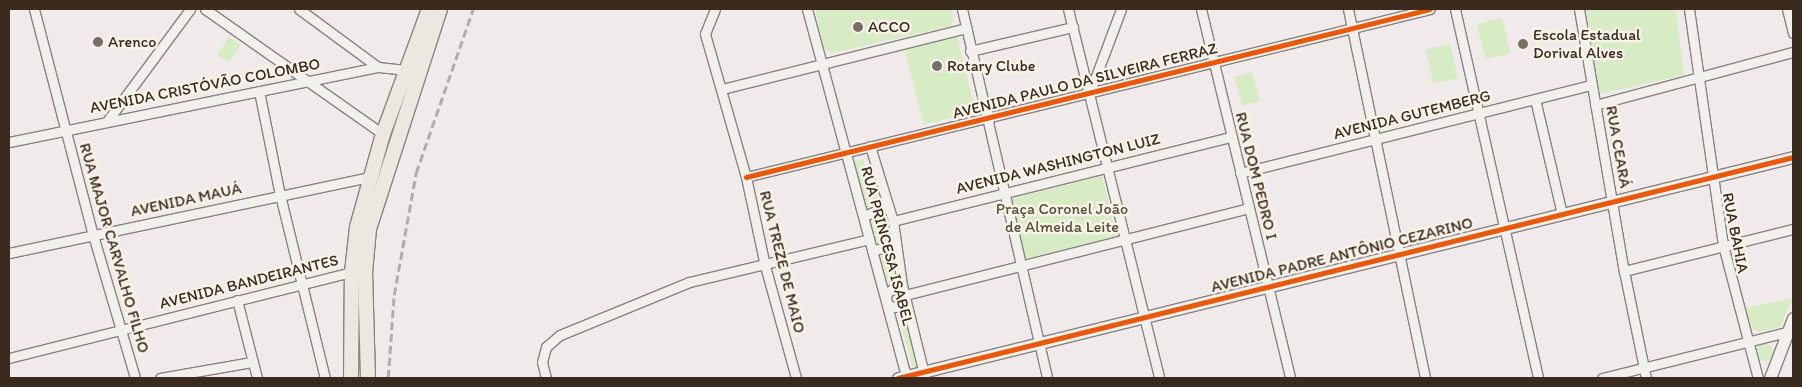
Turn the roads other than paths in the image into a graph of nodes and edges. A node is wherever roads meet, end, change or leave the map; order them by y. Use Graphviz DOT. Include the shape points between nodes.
graph roads {
  1 [pos="34,9"];
  2 [pos="190,9"];
  3 [pos="205,9"];
  4 [pos="299,9"];
  5 [pos="429,9"];
  6 [pos="440,9"];
  7 [pos="715,9"];
  8 [pos="807,9"];
  9 [pos="962,9"];
  10 [pos="1068,9"];
  11 [pos="1121,9"];
  12 [pos="1200,9"];
  13 [pos="1348,9"];
  14 [pos="1430,9"];
  15 [pos="1455,9"];
  16 [pos="1579,9"];
  17 [pos="1689,9"];
  18 [pos="1787,9"];
  19 [pos="1352,26"];
  20 [pos="1072,27"];
  21 [pos="966,28"];
  22 [pos="1793,33"];
  23 [pos="970,51"];
  24 [pos="1793,52"];
  25 [pos="1212,62"];
  26 [pos="821,63"];
  27 [pos="378,67"];
  28 [pos="408,70"];
  29 [pos="1697,77"];
  30 [pos="309,81"];
  31 [pos="1591,85"];
  32 [pos="722,89"];
  33 [pos="259,91"];
  34 [pos="1090,92"];
  35 [pos="1535,99"];
  36 [pos="1595,104"];
  37 [pos="1480,115"];
  38 [pos="988,118"];
  39 [pos="108,120"];
  40 [pos="65,130"];
  41 [pos="383,134"];
  42 [pos="1230,137"];
  43 [pos="1375,140"];
  44 [pos="9,142"];
  45 [pos="870,146"];
  46 [pos="847,152"];
  47 [pos="1793,157"];
  48 [pos="1107,167"];
  49 [pos="1240,173"];
  50 [pos="370,177"];
  51 [pos="746,177"];
  52 [pos="1712,179"];
  53 [pos="1002,193"];
  54 [pos="280,195"];
  55 [pos="1613,202"];
  56 [pos="888,206"];
  57 [pos="1248,208"];
  58 [pos="1562,214"];
  59 [pos="864,216"];
  60 [pos="893,221"];
  61 [pos="1506,228"];
  62 [pos="1793,229"];
  63 [pos="93,235"];
  64 [pos="1125,239"];
  65 [pos="869,240"];
  66 [pos="1723,245"];
  67 [pos="896,246"];
  68 [pos="872,250"];
  69 [pos="9,253"];
  70 [pos="1397,254"];
  71 [pos="765,266"];
  72 [pos="1020,266"];
  73 [pos="1624,271"];
  74 [pos="352,272"];
  75 [pos="301,284"];
  76 [pos="1267,286"];
  77 [pos="905,295"];
  78 [pos="237,300"];
  79 [pos="886,300"];
  80 [pos="1145,316"];
  81 [pos="1793,318"];
  82 [pos="121,330"];
  83 [pos="1791,331"];
  84 [pos="1747,341"];
  85 [pos="1038,343"];
  86 [pos="9,358"];
  87 [pos="252,362"];
  88 [pos="1644,368"];
  89 [pos="924,375"];
  90 [pos="902,377"];
  91 [pos="135,378"];
  92 [pos="160,378"];
  93 [pos="257,378"];
  94 [pos="325,378"];
  95 [pos="351,378"];
  96 [pos="368,378"];
  97 [pos="546,378"];
  98 [pos="796,378"];
  99 [pos="1047,378"];
  100 [pos="1159,378"];
  101 [pos="1290,378"];
  102 [pos="1425,378"];
  103 [pos="1538,378"];
  104 [pos="1602,378"];
  105 [pos="1646,378"];
  106 [pos="1758,378"];
  107 [pos="1770,378"];
  1 -- 40 [label="street, RUA MAJOR CARVALHO FILHO"];
  2 -- 39 [label="street"];
  3 -- 30 [label="street"];
  4 -- 27 [label="street"];
  5 -- 28 [label="main road"];
  6 -- 96 [label="main road" via="369,229 365,281"];
  7 -- 32 [label="street, RUA TREZE DE MAIO" via="705,34"];
  8 -- 26 [label="street, RUA PRINCESA ISABEL"];
  9 -- 21 [label="street"];
  10 -- 20 [label="street"];
  11 -- 34 [label="street"];
  12 -- 25 [label="street, RUA DOM PEDRO I"];
  13 -- 19 [label="street"];
  14 -- 19 [label="street, AVENIDA PAULO DA SILVEIRA FERRAZ"];
  15 -- 37 [label="street"];
  16 -- 31 [label="street, RUA CEARÁ"];
  17 -- 29 [label="street, RUA BAHIA"];
  18 -- 22 [label="street"];
  19 -- 25 [label="street, AVENIDA PAULO DA SILVEIRA FERRAZ"];
  19 -- 43 [label="street"];
  20 -- 23 [label="street"];
  20 -- 34 [label="street"];
  21 -- 23 [label="street"];
  21 -- 26 [label="street"];
  23 -- 38 [label="street"];
  24 -- 29 [label="street"];
  25 -- 34 [label="street, AVENIDA PAULO DA SILVEIRA FERRAZ"];
  25 -- 42 [label="street, RUA DOM PEDRO I"];
  26 -- 32 [label="street"];
  26 -- 46 [label="street, RUA PRINCESA ISABEL"];
  27 -- 28 [label="street, AVENIDA CRISTÓVÃO COLOMBO"];
  27 -- 30 [label="street, AVENIDA CRISTÓVÃO COLOMBO"];
  28 -- 41 [label="main road"];
  29 -- 36 [label="street"];
  29 -- 52 [label="street, RUA BAHIA"];
  30 -- 33 [label="street, AVENIDA CRISTÓVÃO COLOMBO"];
  30 -- 41 [label="street"];
  31 -- 35 [label="street, AVENIDA GUTEMBERG"];
  31 -- 36 [label="street, RUA CEARÁ"];
  32 -- 51 [label="street, RUA TREZE DE MAIO"];
  33 -- 39 [label="street, AVENIDA CRISTÓVÃO COLOMBO"];
  33 -- 54 [label="street"];
  34 -- 38 [label="street, AVENIDA PAULO DA SILVEIRA FERRAZ"];
  34 -- 48 [label="street"];
  35 -- 37 [label="street, AVENIDA GUTEMBERG"];
  35 -- 58 [label="street"];
  36 -- 55 [label="street, RUA CEARÁ"];
  37 -- 43 [label="street, AVENIDA GUTEMBERG"];
  37 -- 61 [label="street"];
  38 -- 45 [label="street, AVENIDA PAULO DA SILVEIRA FERRAZ"];
  38 -- 53 [label="street"];
  39 -- 40 [label="street, AVENIDA CRISTÓVÃO COLOMBO"];
  40 -- 44 [label="street, AVENIDA CRISTÓVÃO COLOMBO"];
  40 -- 63 [label="street, RUA MAJOR CARVALHO FILHO"];
  41 -- 50 [label="main road"];
  42 -- 48 [label="street, AVENIDA WASHINGTON LUIZ"];
  42 -- 49 [label="street, RUA DOM PEDRO I"];
  43 -- 49 [label="street, AVENIDA GUTEMBERG"];
  43 -- 70 [label="street"];
  45 -- 46 [label="street, AVENIDA PAULO DA SILVEIRA FERRAZ"];
  45 -- 56 [label="street, RUA PRINCESA ISABEL"];
  46 -- 51 [label="street, AVENIDA PAULO DA SILVEIRA FERRAZ"];
  46 -- 59 [label="street, RUA PRINCESA ISABEL"];
  47 -- 52 [label="street, AVENIDA PADRE ANTÔNIO CEZARINO"];
  48 -- 53 [label="street, AVENIDA WASHINGTON LUIZ"];
  48 -- 64 [label="street"];
  49 -- 57 [label="street, RUA DOM PEDRO I"];
  50 -- 54 [label="street, AVENIDA MAUÁ"];
  50 -- 74 [label="main road" via="357,227"];
  51 -- 71 [label="street, RUA TREZE DE MAIO"];
  52 -- 55 [label="street, AVENIDA PADRE ANTÔNIO CEZARINO"];
  52 -- 66 [label="street, RUA BAHIA"];
  53 -- 60 [label="street, AVENIDA WASHINGTON LUIZ"];
  53 -- 72 [label="street"];
  54 -- 63 [label="street, AVENIDA MAUÁ"];
  54 -- 75 [label="street"];
  55 -- 58 [label="street, AVENIDA PADRE ANTÔNIO CEZARINO"];
  55 -- 73 [label="street, RUA CEARÁ"];
  56 -- 59 [label="street"];
  56 -- 60 [label="street, RUA PRINCESA ISABEL"];
  57 -- 64 [label="street"];
  57 -- 76 [label="street, RUA DOM PEDRO I"];
  58 -- 61 [label="street, AVENIDA PADRE ANTÔNIO CEZARINO"];
  59 -- 65 [label="street, RUA PRINCESA ISABEL"];
  60 -- 67 [label="street, RUA PRINCESA ISABEL"];
  61 -- 70 [label="street, AVENIDA PADRE ANTÔNIO CEZARINO"];
  61 -- 103 [label="street"];
  62 -- 66 [label="street"];
  63 -- 69 [label="street, AVENIDA MAUÁ"];
  63 -- 82 [label="street, RUA MAJOR CARVALHO FILHO"];
  64 -- 72 [label="street"];
  64 -- 80 [label="street"];
  65 -- 68 [label="street, RUA PRINCESA ISABEL"];
  65 -- 71 [label="street"];
  66 -- 73 [label="street"];
  66 -- 84 [label="street, RUA BAHIA"];
  67 -- 68 [label="street"];
  67 -- 77 [label="street, RUA PRINCESA ISABEL"];
  68 -- 79 [label="street, RUA PRINCESA ISABEL"];
  70 -- 76 [label="street, AVENIDA PADRE ANTÔNIO CEZARINO"];
  70 -- 102 [label="street"];
  71 -- 97 [label="street" via="689,282 560,335 546,347 542,362"];
  71 -- 98 [label="street, RUA TREZE DE MAIO"];
  72 -- 77 [label="street"];
  72 -- 85 [label="street"];
  73 -- 88 [label="street, RUA CEARÁ"];
  74 -- 75 [label="street, AVENIDA BANDEIRANTES"];
  74 -- 95 [label="main road"];
  75 -- 78 [label="street, AVENIDA BANDEIRANTES"];
  75 -- 94 [label="street"];
  76 -- 80 [label="street, AVENIDA PADRE ANTÔNIO CEZARINO"];
  76 -- 101 [label="street, RUA DOM PEDRO I"];
  77 -- 79 [label="street" via="901,305 895,307"];
  77 -- 89 [label="street, RUA PRINCESA ISABEL"];
  78 -- 82 [label="street, AVENIDA BANDEIRANTES"];
  78 -- 87 [label="street"];
  79 -- 90 [label="street, RUA PRINCESA ISABEL"];
  80 -- 85 [label="street, AVENIDA PADRE ANTÔNIO CEZARINO"];
  80 -- 100 [label="street"];
  81 -- 83 [label="street"];
  82 -- 86 [label="street, AVENIDA BANDEIRANTES"];
  82 -- 91 [label="street, RUA MAJOR CARVALHO FILHO"];
  83 -- 84 [label="street"];
  83 -- 107 [label="street"];
  84 -- 88 [label="street"];
  84 -- 106 [label="street, RUA BAHIA"];
  85 -- 89 [label="street, AVENIDA PADRE ANTÔNIO CEZARINO"];
  85 -- 99 [label="street"];
  87 -- 92 [label="street"];
  87 -- 93 [label="street"];
  88 -- 104 [label="street"];
  88 -- 105 [label="street, RUA CEARÁ"];
  89 -- 90 [label="street, AVENIDA PADRE ANTÔNIO CEZARINO"];
}
